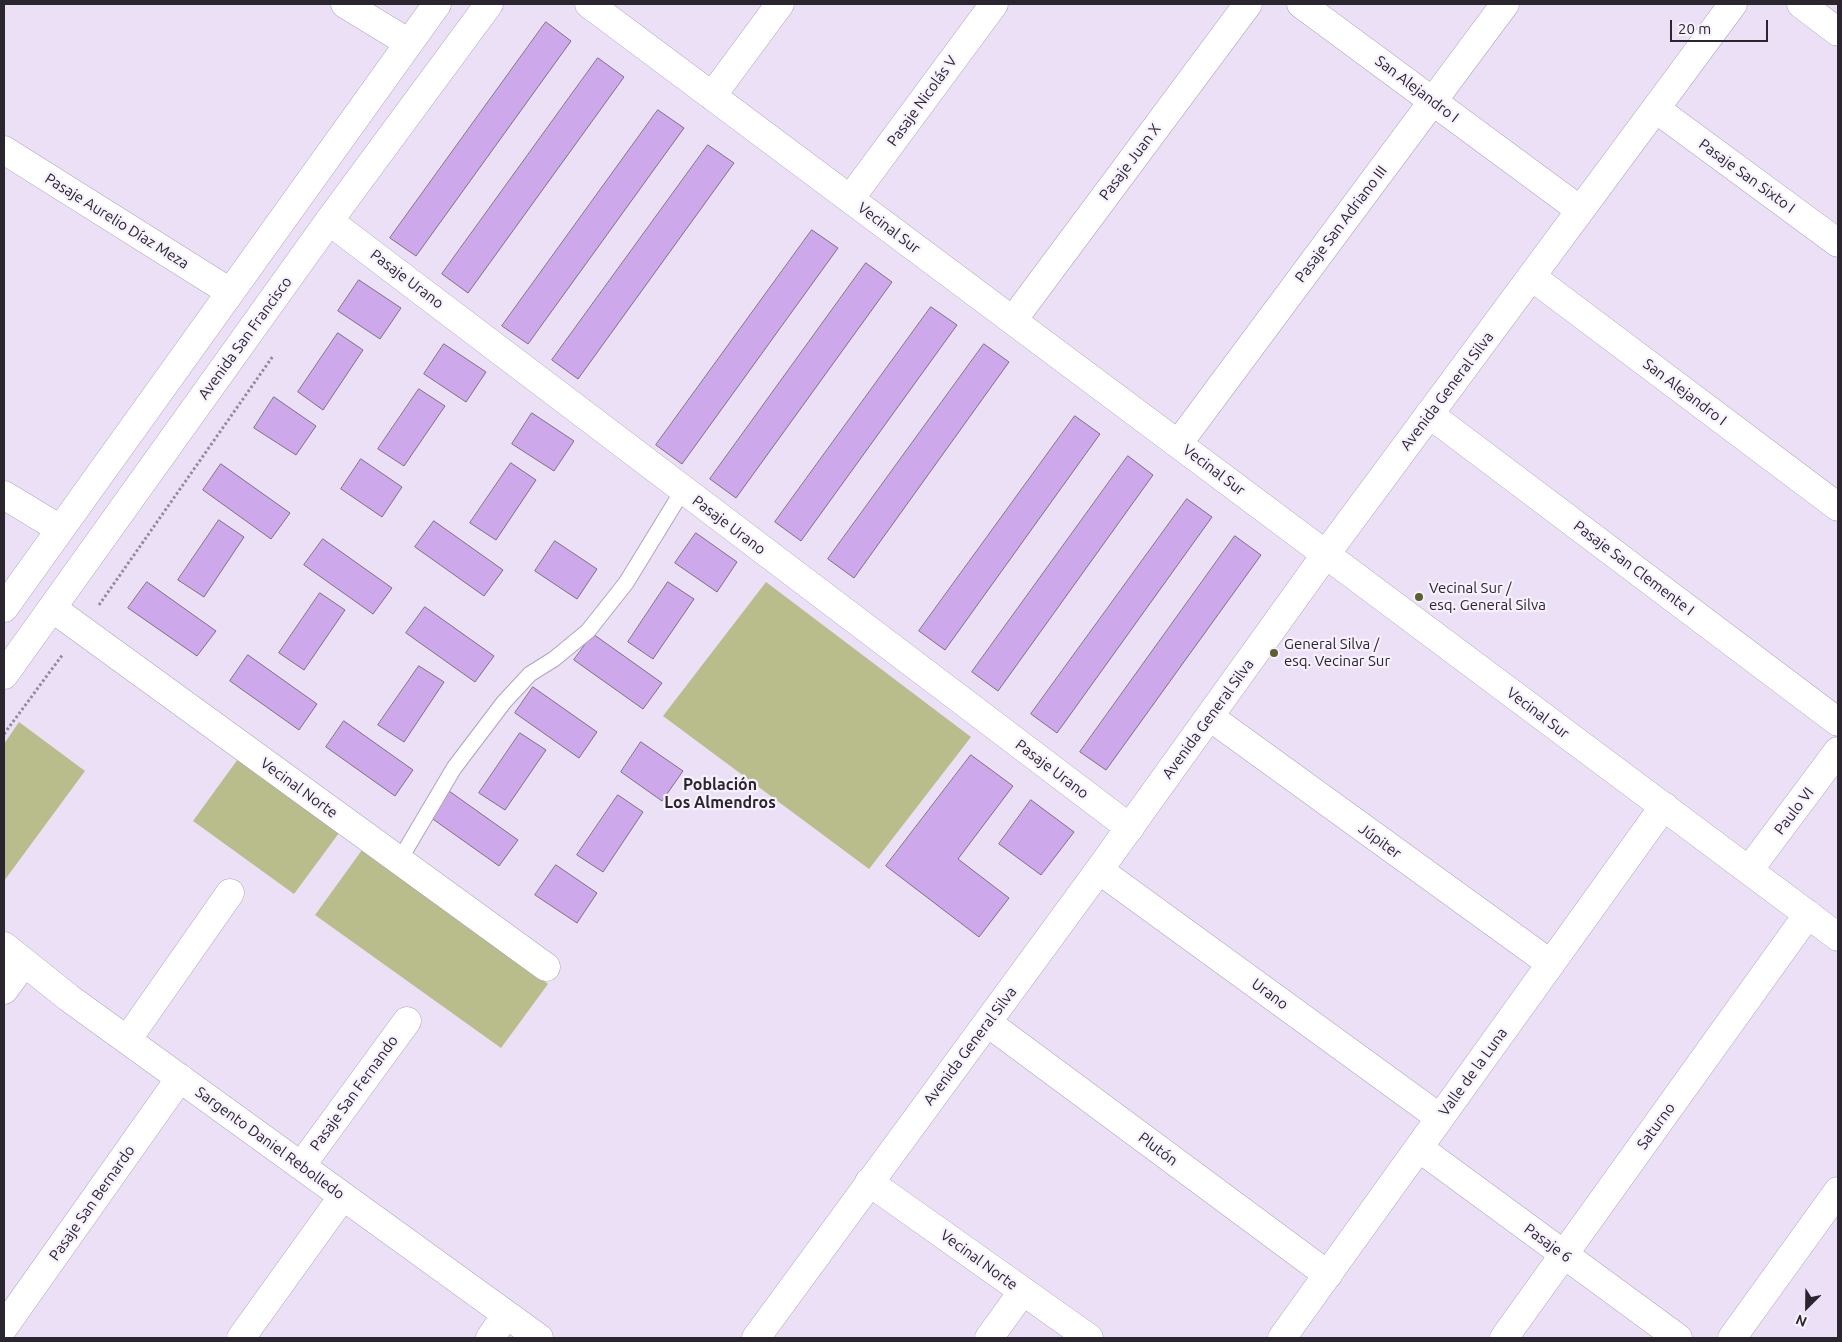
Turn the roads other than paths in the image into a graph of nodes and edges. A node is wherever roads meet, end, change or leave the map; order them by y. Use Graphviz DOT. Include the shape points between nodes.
graph roads {
  1 [pos="345,4"];
  2 [pos="437,4"];
  3 [pos="489,4"];
  4 [pos="589,4"];
  5 [pos="780,4"];
  6 [pos="994,4"];
  7 [pos="1248,4"];
  8 [pos="1301,4"];
  9 [pos="1504,4"];
  10 [pos="1734,4"];
  11 [pos="1801,4"];
  12 [pos="1838,32"];
  13 [pos="409,43"];
  14 [pos="712,96"];
  15 [pos="1432,101"];
  16 [pos="1656,109"];
  17 [pos="4,150"];
  18 [pos="850,199"];
  19 [pos="1580,210"];
  20 [pos="329,221"];
  21 [pos="1838,243"];
  22 [pos="1532,276"];
  23 [pos="230,292"];
  24 [pos="1013,320"];
  25 [pos="1430,414"];
  26 [pos="1178,444"];
  27 [pos="683,490"];
  28 [pos="4,495"];
  29 [pos="1838,507"];
  30 [pos="60,529"];
  31 [pos="1326,554"];
  32 [pos="4,608"];
  33 [pos="52,608"];
  34 [pos="4,675"];
  35 [pos="1210,717"];
  36 [pos="1838,722"];
  37 [pos="1838,751"];
  38 [pos="1664,806"];
  39 [pos="1130,828"];
  40 [pos="399,860"];
  41 [pos="1099,870"];
  42 [pos="1749,870"];
  43 [pos="230,893"];
  44 [pos="1808,914"];
  45 [pos="1838,937"];
  46 [pos="14,955"];
  47 [pos="1551,964"];
  48 [pos="546,968"];
  49 [pos="4,990"];
  50 [pos="407,1020"];
  51 [pos="988,1023"];
  52 [pos="127,1040"];
  53 [pos="180,1078"];
  54 [pos="1440,1118"];
  55 [pos="1419,1148"];
  56 [pos="301,1166"];
  57 [pos="869,1182"];
  58 [pos="1838,1192"];
  59 [pos="343,1196"];
  60 [pos="1564,1255"];
  61 [pos="1328,1275"];
  62 [pos="1023,1291"];
  63 [pos="506,1315"];
  64 [pos="4,1327"];
  65 [pos="241,1338"];
  66 [pos="490,1338"];
  67 [pos="539,1338"];
  68 [pos="756,1338"];
  69 [pos="989,1338"];
  70 [pos="1090,1338"];
  71 [pos="1282,1338"];
  72 [pos="1504,1338"];
  73 [pos="1678,1338"];
  74 [pos="1732,1338"];
  1 -- 13 [label="street"];
  2 -- 13 [label="street"];
  3 -- 20 [label="street, Avenida San Francisco"];
  4 -- 14 [label="street, Vecinal Sur"];
  5 -- 14 [label="street"];
  6 -- 18 [label="street, Pasaje Nicolás V"];
  7 -- 24 [label="street, Pasaje Juan X"];
  8 -- 15 [label="street, San Alejandro I"];
  9 -- 15 [label="street, Pasaje San Adriano III"];
  10 -- 16 [label="street, Avenida General Silva"];
  11 -- 12 [label="street"];
  13 -- 23 [label="street"];
  14 -- 18 [label="street, Vecinal Sur"];
  15 -- 19 [label="street, San Alejandro I"];
  15 -- 26 [label="street, Pasaje San Adriano III"];
  16 -- 19 [label="street, Avenida General Silva"];
  16 -- 21 [label="street, Pasaje San Sixto I"];
  17 -- 23 [label="street, Pasaje Aurelio Díaz Meza"];
  18 -- 24 [label="street, Vecinal Sur"];
  19 -- 22 [label="street, Avenida General Silva"];
  20 -- 27 [label="street, Pasaje Urano"];
  20 -- 33 [label="street, Avenida San Francisco"];
  22 -- 25 [label="street, Avenida General Silva"];
  22 -- 29 [label="street, San Alejandro I"];
  23 -- 30 [label="street"];
  24 -- 26 [label="street, Vecinal Sur"];
  25 -- 31 [label="street, Avenida General Silva"];
  25 -- 36 [label="street, Pasaje San Clemente I"];
  26 -- 31 [label="street, Vecinal Sur"];
  27 -- 39 [label="street, Pasaje Urano"];
  27 -- 40 [label="lane" via="626,583 588,630 530,674 498,709 454,768"];
  28 -- 30 [label="street"];
  30 -- 32 [label="street"];
  31 -- 35 [label="street, Avenida General Silva"];
  31 -- 38 [label="street, Vecinal Sur"];
  33 -- 34 [label="street, Avenida San Francisco"];
  33 -- 40 [label="street, Vecinal Norte"];
  35 -- 39 [label="street, Avenida General Silva"];
  35 -- 47 [label="street, Júpiter"];
  37 -- 42 [label="street, Paulo VI"];
  38 -- 42 [label="street, Vecinal Sur"];
  38 -- 47 [label="street, Valle de la Luna"];
  39 -- 41 [label="street, Avenida General Silva"];
  40 -- 48 [label="street, Vecinal Norte"];
  41 -- 51 [label="street, Avenida General Silva"];
  41 -- 54 [label="street, Urano"];
  42 -- 44 [label="street, Vecinal Sur"];
  43 -- 52 [label="street"];
  44 -- 45 [label="street, Vecinal Sur"];
  44 -- 60 [label="street, Saturno"];
  46 -- 49 [label="street"];
  46 -- 52 [label="street, Sargento Daniel Rebolledo"];
  47 -- 54 [label="street, Valle de la Luna"];
  50 -- 56 [label="street, Pasaje San Fernando"];
  51 -- 57 [label="street, Avenida General Silva"];
  51 -- 61 [label="street, Plutón"];
  52 -- 53 [label="street, Sargento Daniel Rebolledo"];
  53 -- 56 [label="street, Sargento Daniel Rebolledo"];
  53 -- 64 [label="street, Pasaje San Bernardo"];
  54 -- 55 [label="street, Valle de la Luna"];
  55 -- 60 [label="street, Pasaje 6"];
  55 -- 61 [label="street, Valle de la Luna"];
  56 -- 59 [label="street, Sargento Daniel Rebolledo"];
  57 -- 62 [label="street, Vecinal Norte"];
  57 -- 68 [label="street, Avenida General Silva"];
  58 -- 74 [label="street"];
  59 -- 63 [label="street, Sargento Daniel Rebolledo"];
  59 -- 65 [label="street"];
  60 -- 72 [label="street, Saturno"];
  60 -- 73 [label="street, Pasaje 6"];
  61 -- 71 [label="street, Valle de la Luna"];
  62 -- 69 [label="street"];
  62 -- 70 [label="street, Vecinal Norte"];
  63 -- 66 [label="street"];
  63 -- 67 [label="street, Sargento Daniel Rebolledo"];
}
